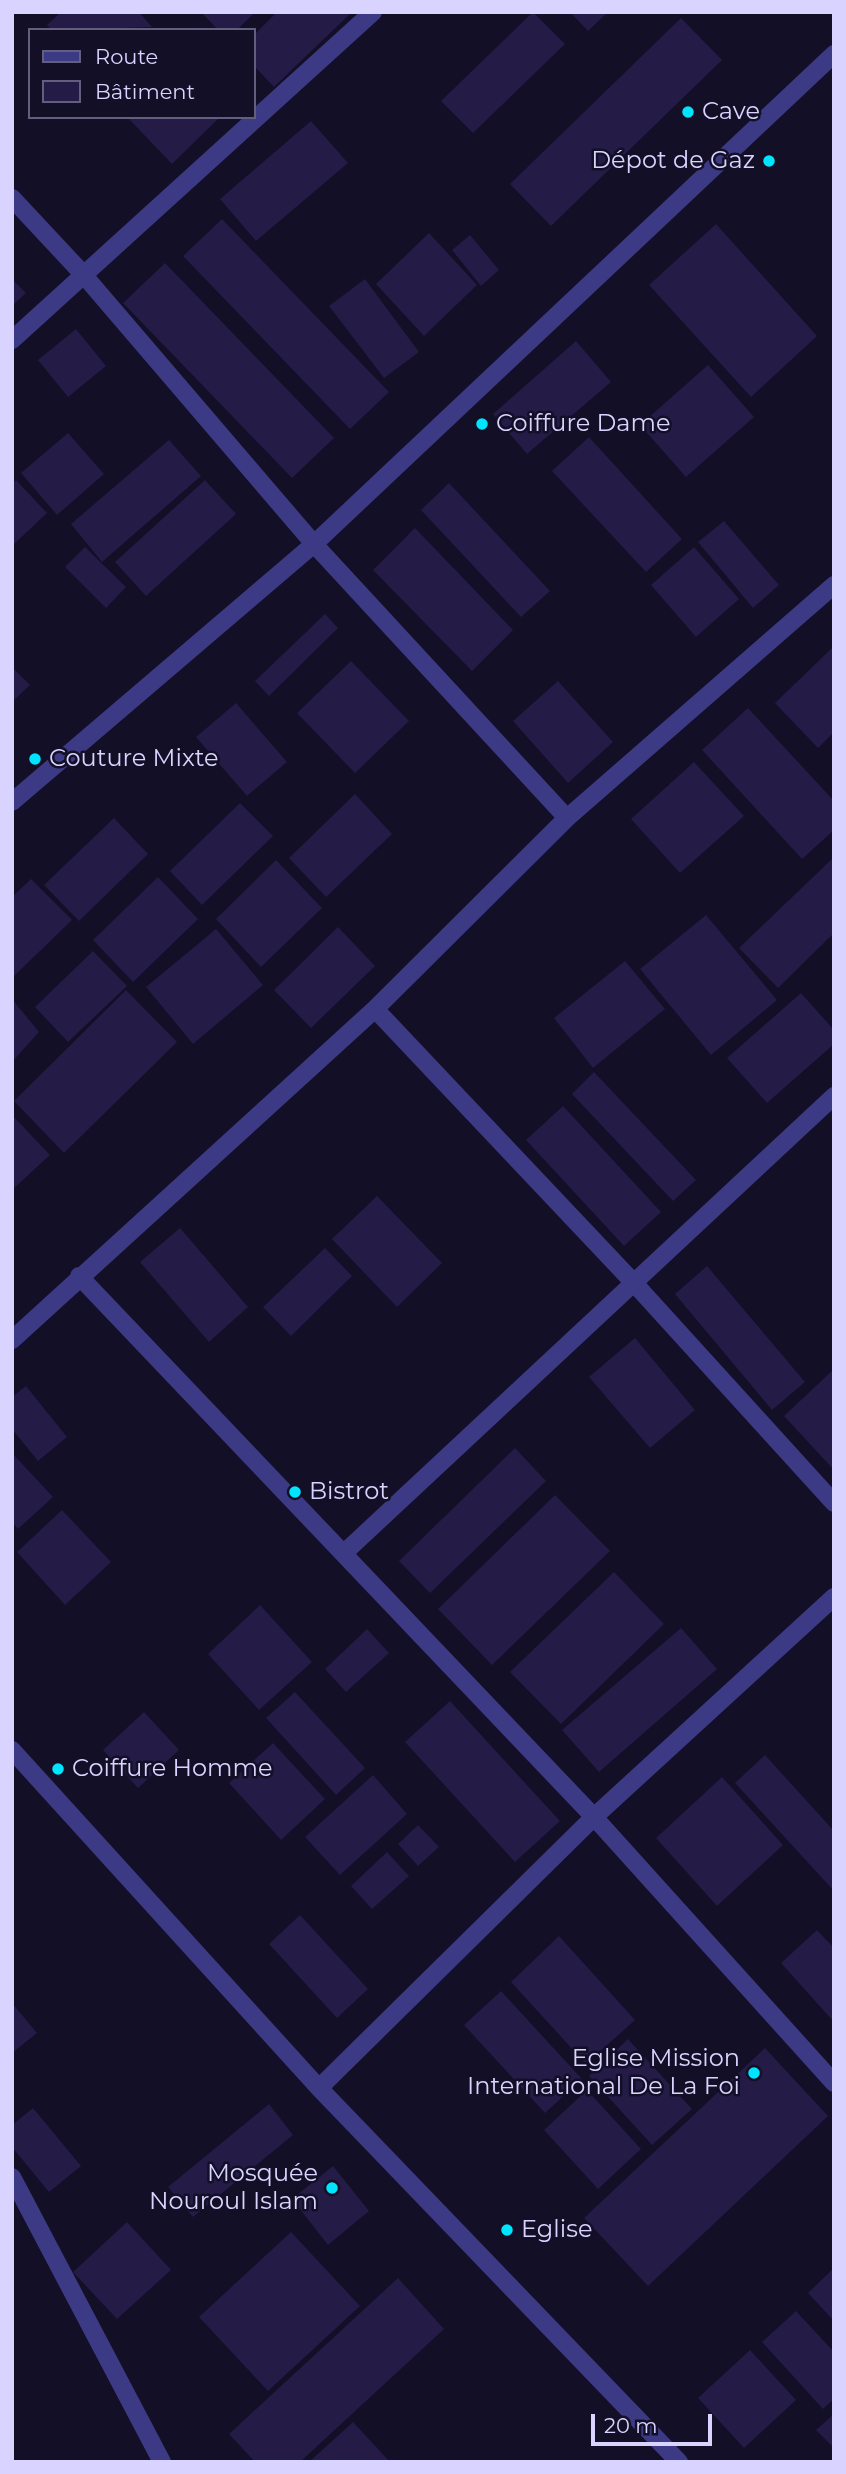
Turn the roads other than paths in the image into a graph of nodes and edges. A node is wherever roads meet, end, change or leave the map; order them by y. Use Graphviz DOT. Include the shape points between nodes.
graph roads {
  1 [pos="373,12"];
  2 [pos="834,54"];
  3 [pos="256,117"];
  4 [pos="254,119"];
  5 [pos="12,198"];
  6 [pos="82,273"];
  7 [pos="12,340"];
  8 [pos="314,544"];
  9 [pos="834,585"];
  10 [pos="12,803"];
  11 [pos="567,818"];
  12 [pos="375,1009"];
  13 [pos="834,1096"];
  14 [pos="79,1276"];
  15 [pos="634,1283"];
  16 [pos="12,1340"];
  17 [pos="834,1503"];
  18 [pos="344,1553"];
  19 [pos="834,1597"];
  20 [pos="12,1750"];
  21 [pos="594,1817"];
  22 [pos="834,2083"];
  23 [pos="319,2088"];
  24 [pos="12,2177"];
  25 [pos="162,2462"];
  26 [pos="678,2462"];
  1 -- 3 [label="street"];
  2 -- 8 [label="street"];
  4 -- 6 [label="street"];
  5 -- 6 [label="street"];
  6 -- 7 [label="street"];
  6 -- 8 [label="street"];
  8 -- 10 [label="street"];
  8 -- 11 [label="street"];
  9 -- 11 [label="street"];
  11 -- 12 [label="street"];
  12 -- 14 [label="street"];
  12 -- 15 [label="street"];
  13 -- 15 [label="street"];
  14 -- 16 [label="street"];
  14 -- 18 [label="street"];
  15 -- 17 [label="street"];
  15 -- 18 [label="street"];
  18 -- 21 [label="street"];
  19 -- 21 [label="street"];
  20 -- 23 [label="street"];
  21 -- 22 [label="street"];
  21 -- 23 [label="street"];
  23 -- 26 [label="street"];
  24 -- 25 [label="street"];
}
